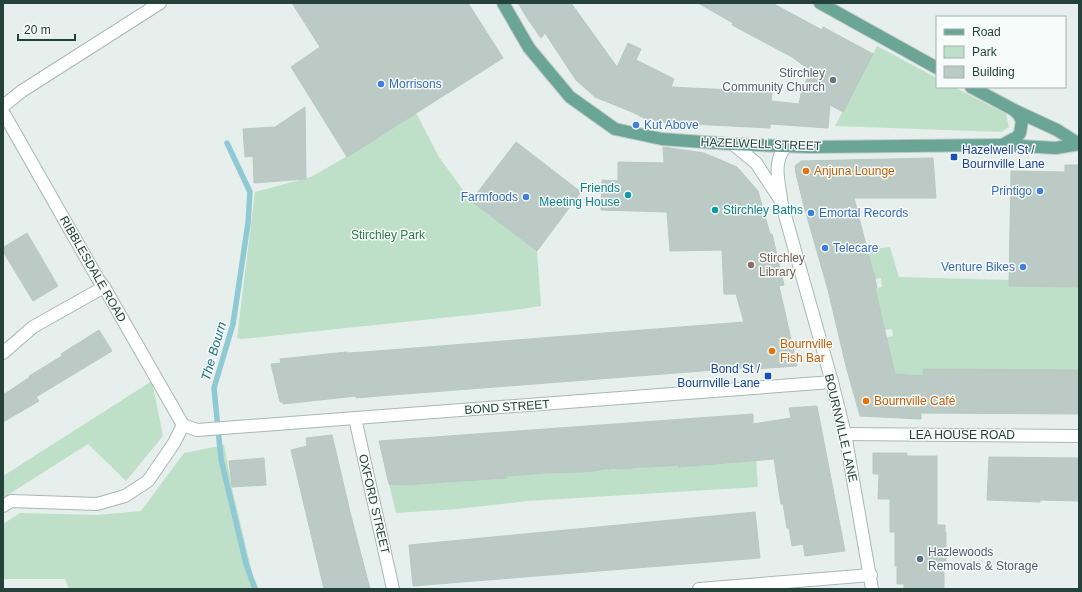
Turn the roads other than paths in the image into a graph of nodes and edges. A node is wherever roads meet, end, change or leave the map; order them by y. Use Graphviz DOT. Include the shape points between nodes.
graph roads {
  1 [pos="160,3"];
  2 [pos="503,3"];
  3 [pos="820,3"];
  4 [pos="936,67"];
  5 [pos="974,88"];
  6 [pos="3,106"];
  7 [pos="1014,110"];
  8 [pos="3,112"];
  9 [pos="733,144"];
  10 [pos="1079,144"];
  11 [pos="1000,145"];
  12 [pos="786,146"];
  13 [pos="781,201"];
  14 [pos="104,288"];
  15 [pos="3,353"];
  16 [pos="832,382"];
  17 [pos="355,418"];
  18 [pos="183,425"];
  19 [pos="845,434"];
  20 [pos="1079,436"];
  21 [pos="3,506"];
  22 [pos="871,575"];
  23 [pos="393,589"];
  24 [pos="699,589"];
  25 [pos="872,589"];
  1 -- 6 [label="street" via="22,91"];
  2 -- 9 [label="main road, HAZELWELL STREET" via="529,48 570,97 615,129 662,139"];
  3 -- 4 [label="main road"];
  5 -- 7 [label="main road"];
  7 -- 10 [label="main road" via="1057,130"];
  7 -- 11 [label="main road" via="1022,118 1022,129 1017,138"];
  8 -- 14 [label="street, RIBBLESDALE ROAD"];
  9 -- 12 [label="main road, HAZELWELL STREET"];
  9 -- 13 [label="street, BOURNVILLE LANE" via="756,163"];
  10 -- 11 [label="main road, HAZELWELL STREET" via="1056,148"];
  11 -- 12 [label="main road, HAZELWELL STREET"];
  12 -- 13 [label="street, BOURNVILLE LANE" via="778,160"];
  13 -- 16 [label="street, BOURNVILLE LANE"];
  14 -- 15 [label="street" via="33,327"];
  14 -- 18 [label="street, RIBBLESDALE ROAD"];
  16 -- 17 [label="street, BOND STREET"];
  16 -- 19 [label="street, BOURNVILLE LANE"];
  17 -- 18 [label="street, BOND STREET" via="197,430"];
  17 -- 23 [label="street, OXFORD STREET"];
  18 -- 21 [label="street" via="148,481 125,496 97,504 12,501"];
  19 -- 20 [label="street, LEA HOUSE ROAD"];
  19 -- 22 [label="street, BOURNVILLE LANE"];
  22 -- 24 [label="street"];
  22 -- 25 [label="street, BOURNVILLE LANE"];
}
